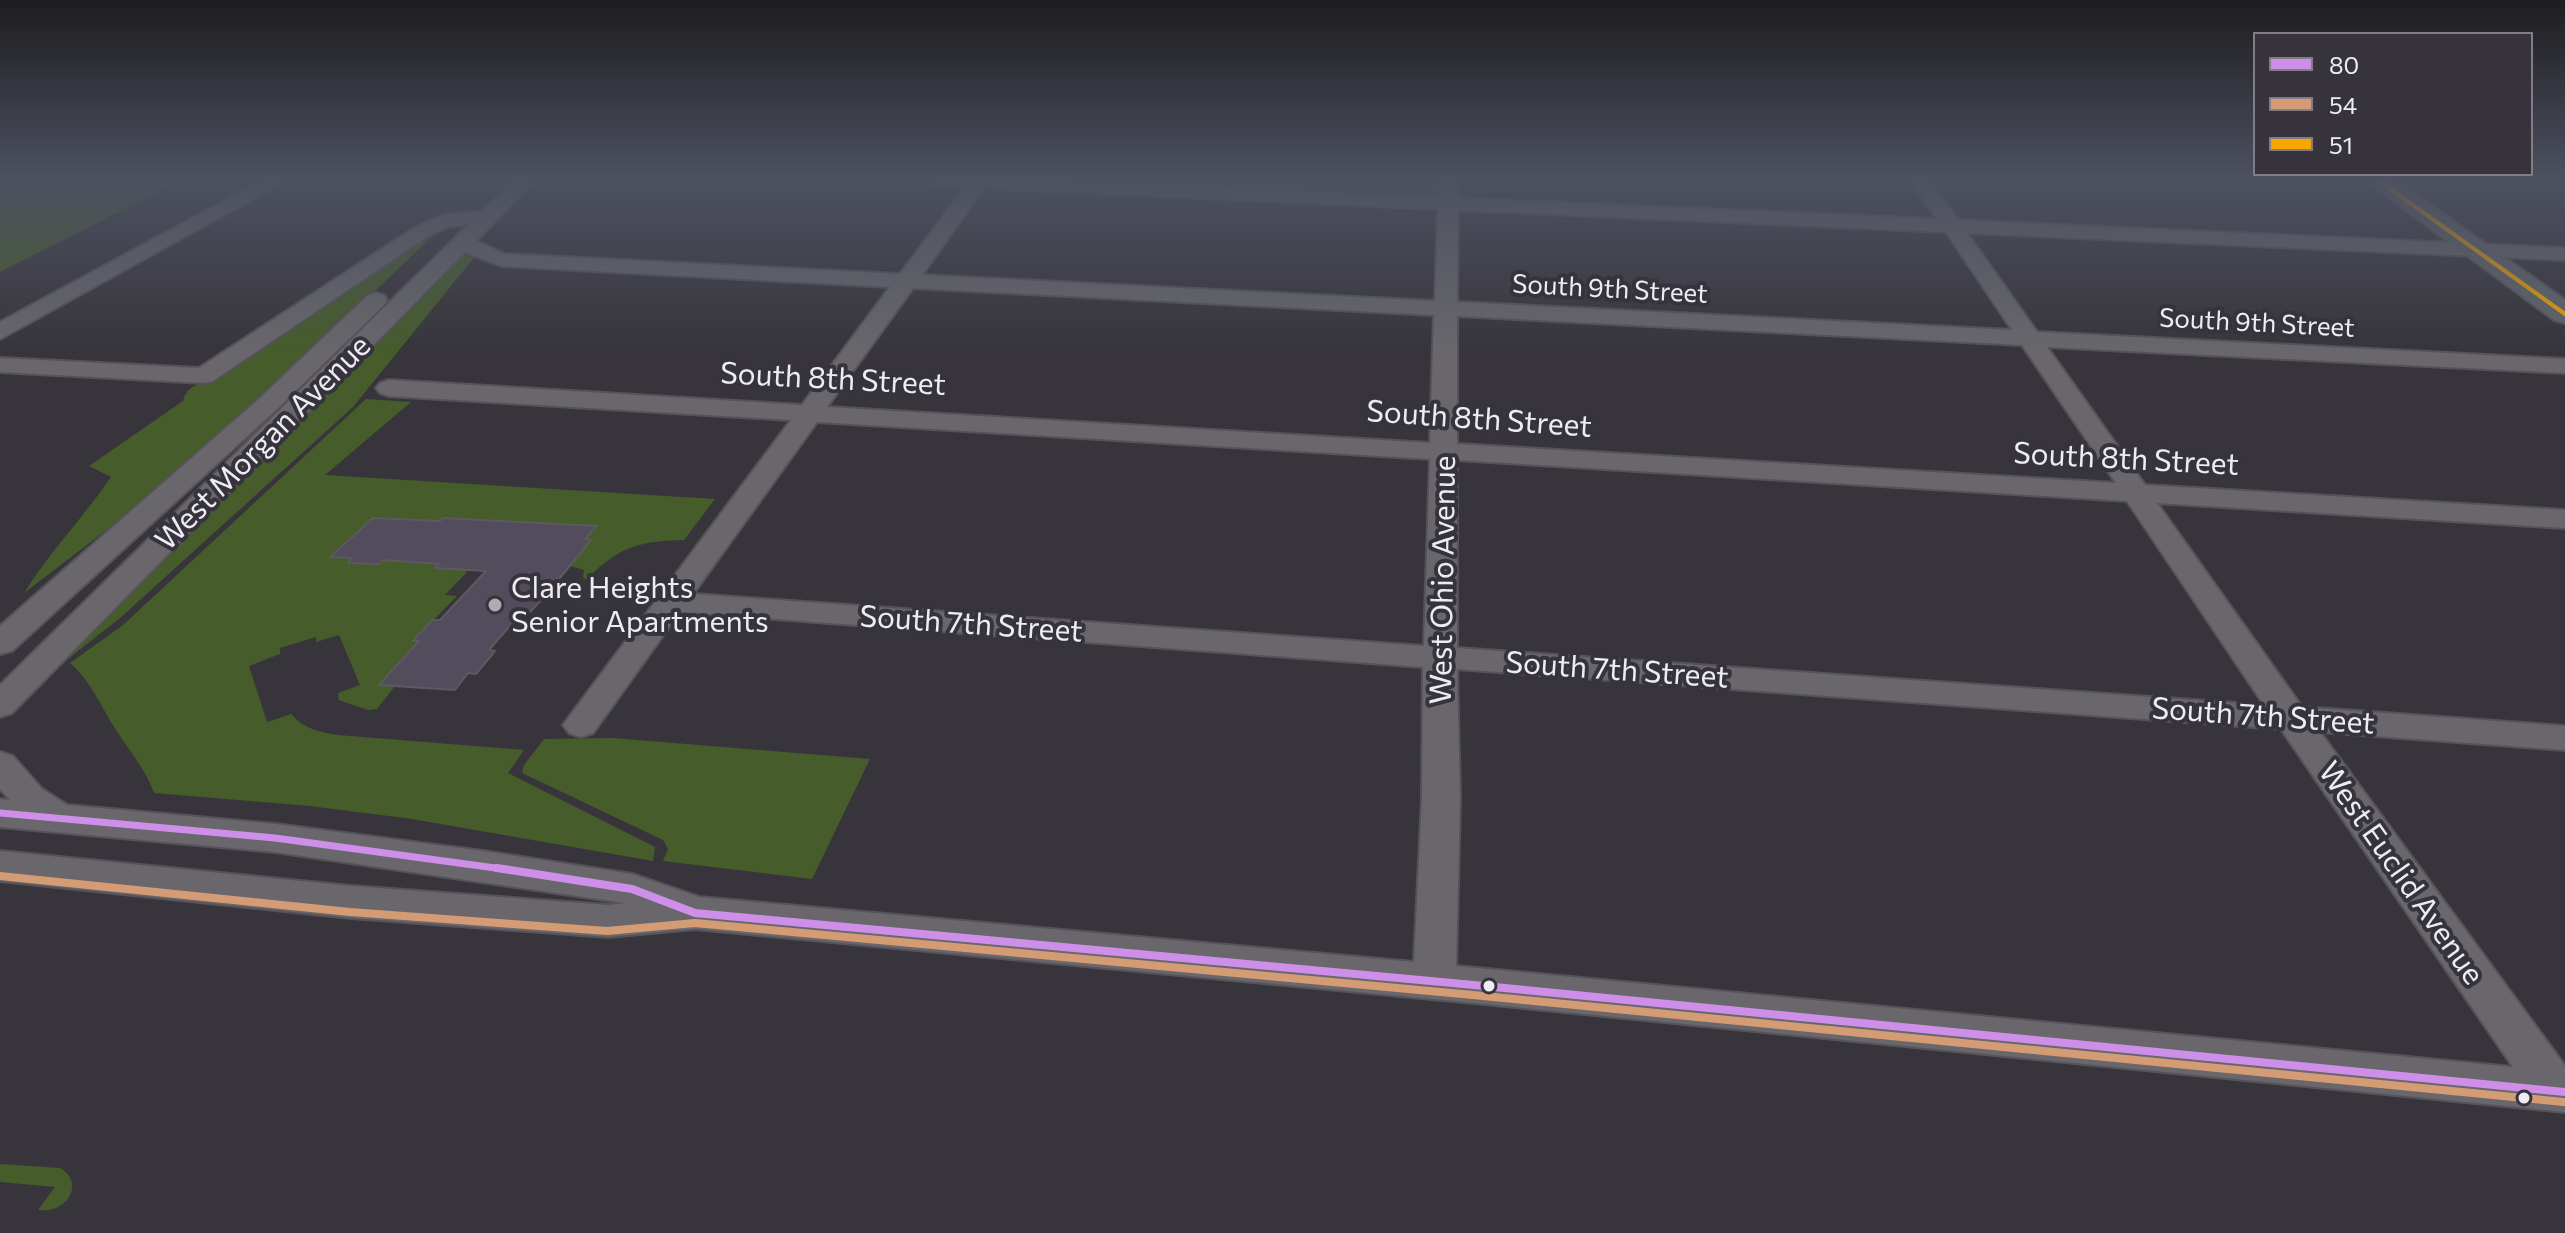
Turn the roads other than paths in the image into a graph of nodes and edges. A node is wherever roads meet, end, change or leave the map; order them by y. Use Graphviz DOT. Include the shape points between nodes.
graph roads {
  1 [pos="172,238"];
  2 [pos="413,238"];
  3 [pos="453,238"];
  4 [pos="466,238"];
  5 [pos="939,238"];
  6 [pos="1448,238"];
  7 [pos="1961,238"];
  8 [pos="2204,238"];
  9 [pos="2459,238"];
  10 [pos="463,243"];
  11 [pos="2476,250"];
  12 [pos="2565,254"];
  13 [pos="907,281"];
  14 [pos="1448,309"];
  15 [pos="2565,314"];
  16 [pos="0,332"];
  17 [pos="2032,340"];
  18 [pos="0,365"];
  19 [pos="2565,366"];
  20 [pos="389,388"];
  21 [pos="811,412"];
  22 [pos="1445,451"];
  23 [pos="2137,494"];
  24 [pos="2565,519"];
  25 [pos="669,602"];
  26 [pos="0,644"];
  27 [pos="1440,658"];
  28 [pos="0,705"];
  29 [pos="2290,717"];
  30 [pos="581,725"];
  31 [pos="2565,738"];
  32 [pos="0,765"];
  33 [pos="0,813"];
  34 [pos="58,818"];
  35 [pos="0,866"];
  36 [pos="695,913"];
  37 [pos="1434,981"];
  38 [pos="2561,1092"];
  1 -- 16 [label="street"];
  2 -- 18 [label="street" via="204,376"];
  3 -- 26 [label="street, West Morgan Avenue"];
  4 -- 10 [label="street, West Morgan Avenue"];
  5 -- 13 [label="street"];
  6 -- 14 [label="street, West Ohio Avenue"];
  7 -- 17 [label="street, West Euclid Avenue"];
  8 -- 11 [label="street"];
  9 -- 11 [label="main road"];
  10 -- 13 [label="street, South 9th Street" via="501,260"];
  10 -- 28 [label="street, West Morgan Avenue"];
  11 -- 12 [label="street"];
  11 -- 15 [label="main road"];
  13 -- 14 [label="street, South 9th Street"];
  13 -- 21 [label="street"];
  14 -- 17 [label="street, South 9th Street"];
  14 -- 22 [label="street, West Ohio Avenue"];
  17 -- 19 [label="street, South 9th Street"];
  17 -- 23 [label="street, West Euclid Avenue"];
  20 -- 21 [label="street, South 8th Street"];
  21 -- 22 [label="street, South 8th Street"];
  21 -- 25 [label="street"];
  22 -- 23 [label="street, South 8th Street"];
  22 -- 27 [label="street, West Ohio Avenue"];
  23 -- 24 [label="street, South 8th Street"];
  23 -- 29 [label="street, West Euclid Avenue"];
  25 -- 27 [label="street, South 7th Street"];
  25 -- 30 [label="street"];
  27 -- 29 [label="street, South 7th Street"];
  27 -- 37 [label="street, West Ohio Avenue"];
  29 -- 31 [label="street, South 7th Street"];
  29 -- 38 [label="street, West Euclid Avenue"];
  32 -- 34 [label="street" via="29,798"];
  33 -- 34 [label="street"];
  34 -- 36 [label="street" via="275,838 498,868 632,889"];
  35 -- 36 [label="street" via="351,902 608,921"];
  36 -- 37 [label="street"];
  37 -- 38 [label="street"];
}
